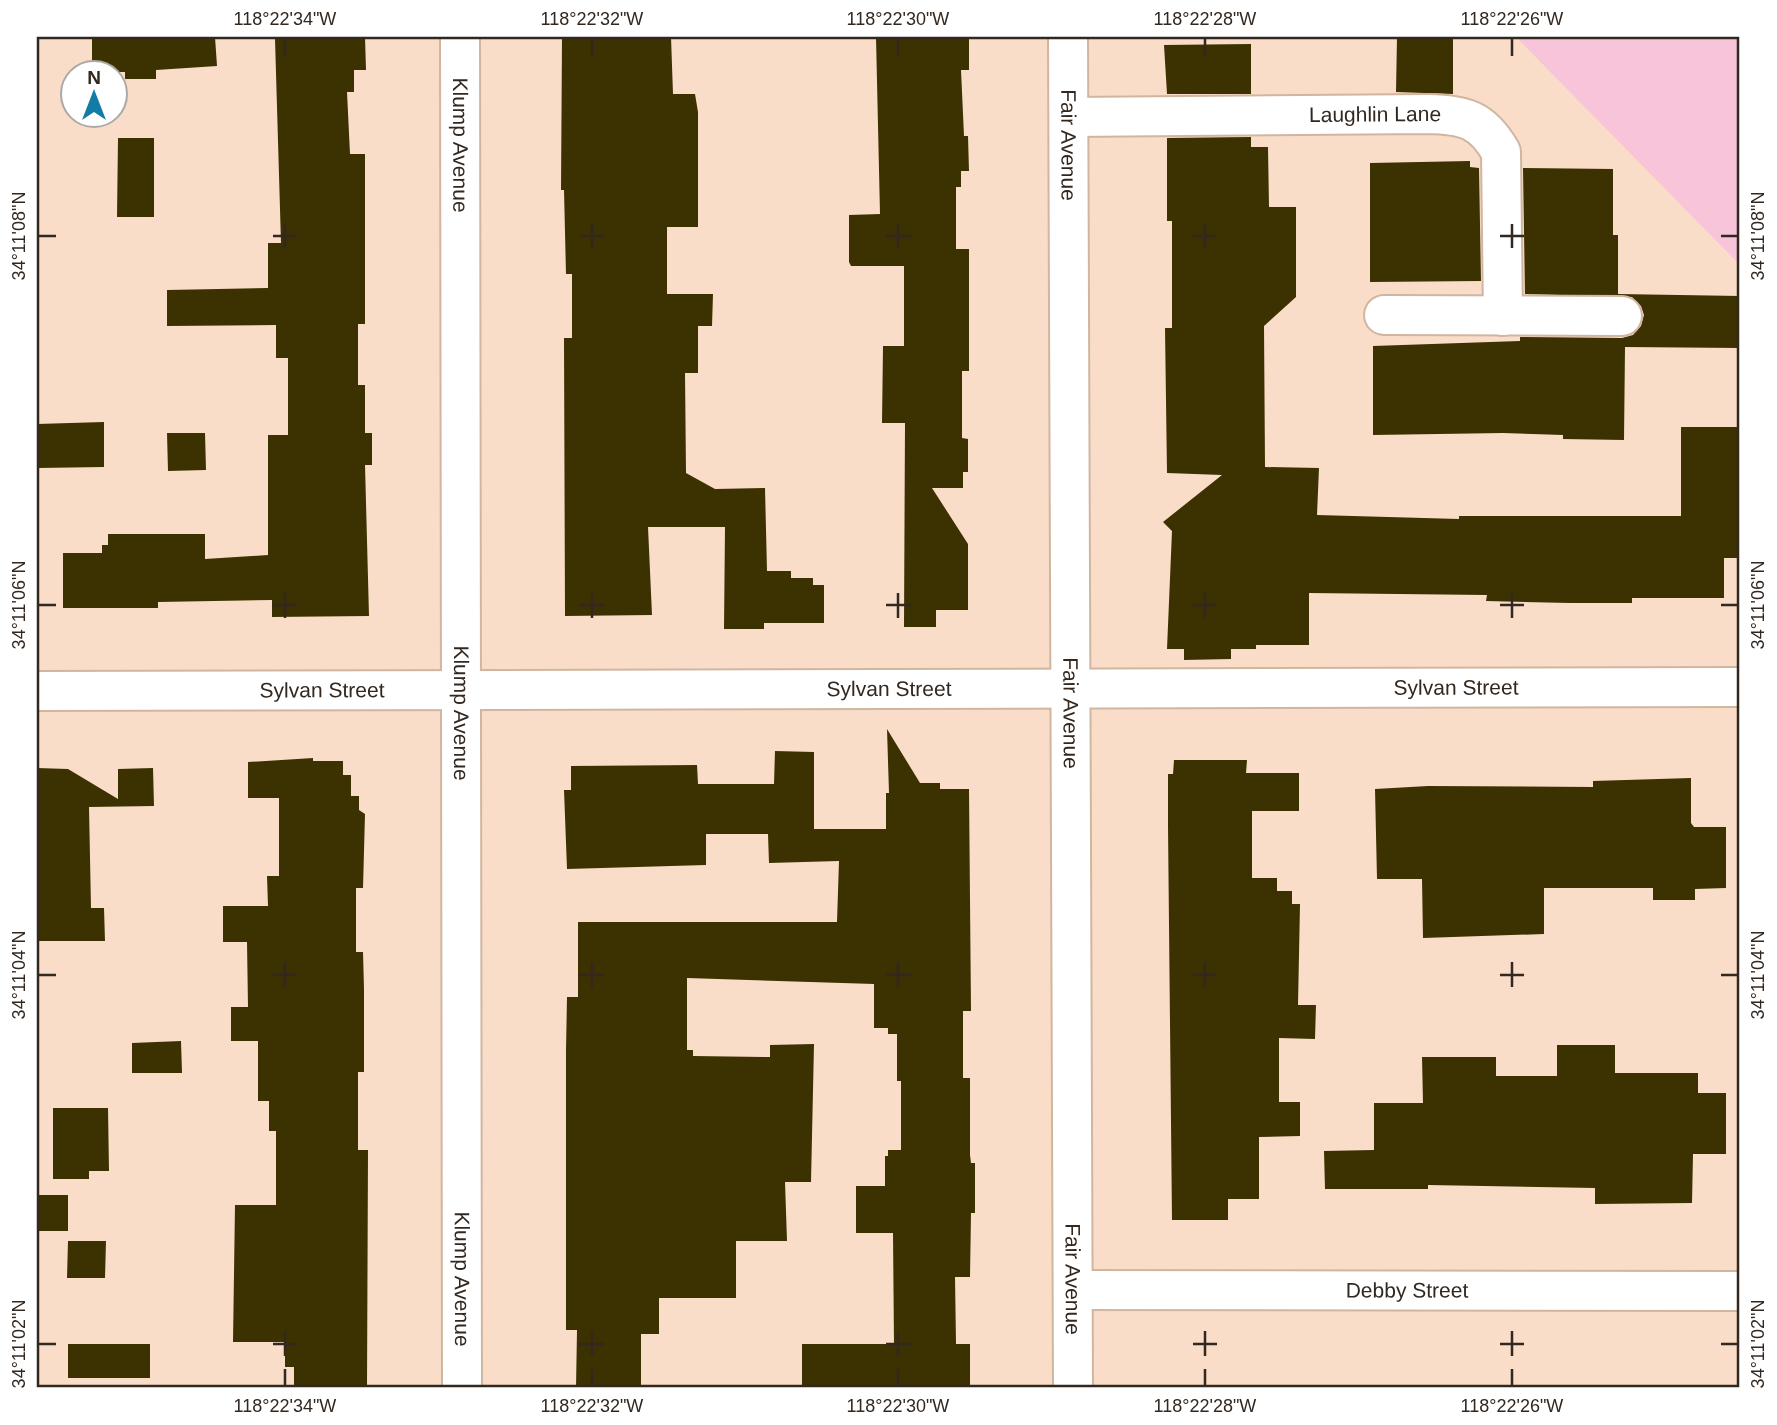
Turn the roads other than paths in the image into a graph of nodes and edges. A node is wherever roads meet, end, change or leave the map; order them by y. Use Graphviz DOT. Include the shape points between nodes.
graph roads {
  1 [pos="460,37"];
  2 [pos="1068,37"];
  3 [pos="1069,117"];
  4 [pos="1384,315"];
  5 [pos="1503,316"];
  6 [pos="1622,316"];
  7 [pos="1740,687"];
  8 [pos="1071,688"];
  9 [pos="462,690"];
  10 [pos="37,691"];
  11 [pos="1073,1290"];
  12 [pos="1740,1291"];
  13 [pos="462,1388"];
  14 [pos="1073,1388"];
  1 -- 9 [label="street, Klump Avenue"];
  2 -- 3 [label="street, Fair Avenue"];
  3 -- 5 [label="street, Laughlin Lane" via="1429,114 1472,120 1490,132 1501,152"];
  3 -- 8 [label="street, Fair Avenue"];
  4 -- 5 [label="street"];
  5 -- 6 [label="street"];
  7 -- 8 [label="street, Sylvan Street"];
  8 -- 9 [label="street, Sylvan Street"];
  8 -- 11 [label="street, Fair Avenue"];
  9 -- 10 [label="street, Sylvan Street"];
  9 -- 13 [label="street, Klump Avenue"];
  11 -- 12 [label="street, Debby Street"];
  11 -- 14 [label="street, Fair Avenue"];
}
